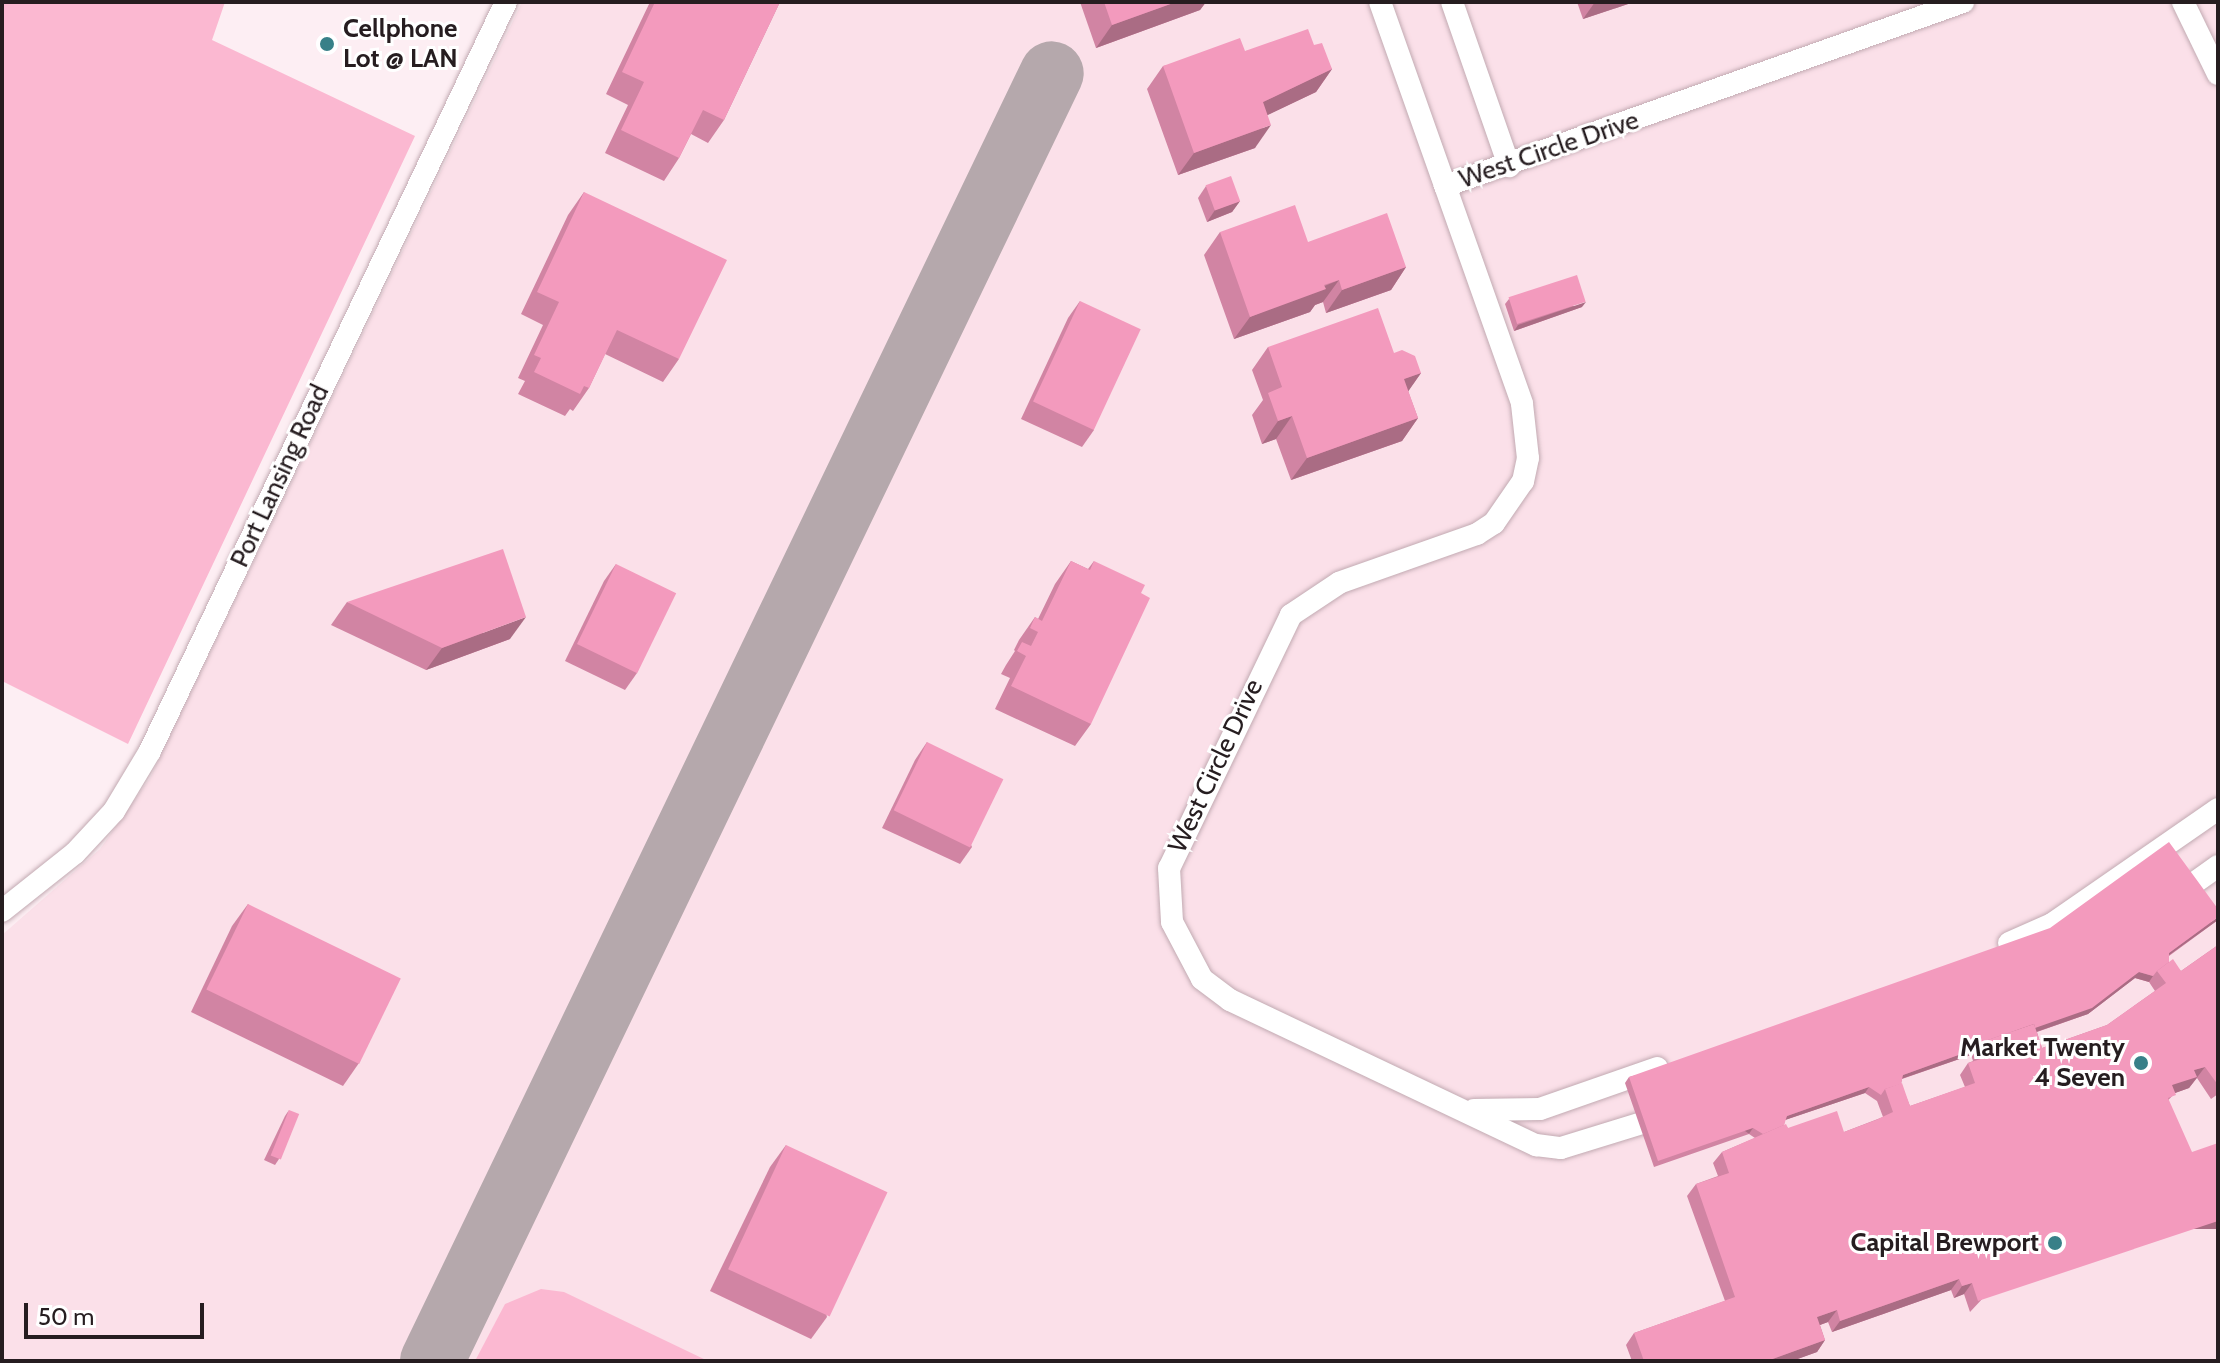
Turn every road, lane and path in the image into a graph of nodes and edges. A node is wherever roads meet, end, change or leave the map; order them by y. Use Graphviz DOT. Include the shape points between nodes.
graph roads {
  1 [pos="506,2"];
  2 [pos="1380,2"];
  3 [pos="1452,2"];
  4 [pos="1963,2"];
  5 [pos="2183,2"];
  6 [pos="2217,69"];
  7 [pos="1509,166"];
  8 [pos="1445,186"];
  9 [pos="2218,809"];
  10 [pos="2218,866"];
  11 [pos="2,911"];
  12 [pos="2151,914"];
  13 [pos="1993,948"];
  14 [pos="1680,1059"];
  15 [pos="1690,1108"];
  16 [pos="1465,1109"];
  1 -- 11 [label="street, Port Lansing Road" via="150,751 114,811 75,853"];
  2 -- 8 [label="street"];
  3 -- 7 [label="street"];
  4 -- 7 [label="street, West Circle Drive"];
  5 -- 6 [label="street"];
  7 -- 8 [label="street, West Circle Drive"];
  8 -- 16 [label="street, West Circle Drive" via="1522,404 1528,428 1523,481 1494,523 1477,534 1339,583 1291,615 1169,868 1167,893 1185,955 1202,979 1230,1000"];
  9 -- 13 [label="street" via="2052,924"];
  10 -- 12 [label="street"];
  14 -- 16 [label="street" via="1540,1109"];
  15 -- 16 [label="street, West Circle Drive" via="1561,1148 1536,1145"];
}
